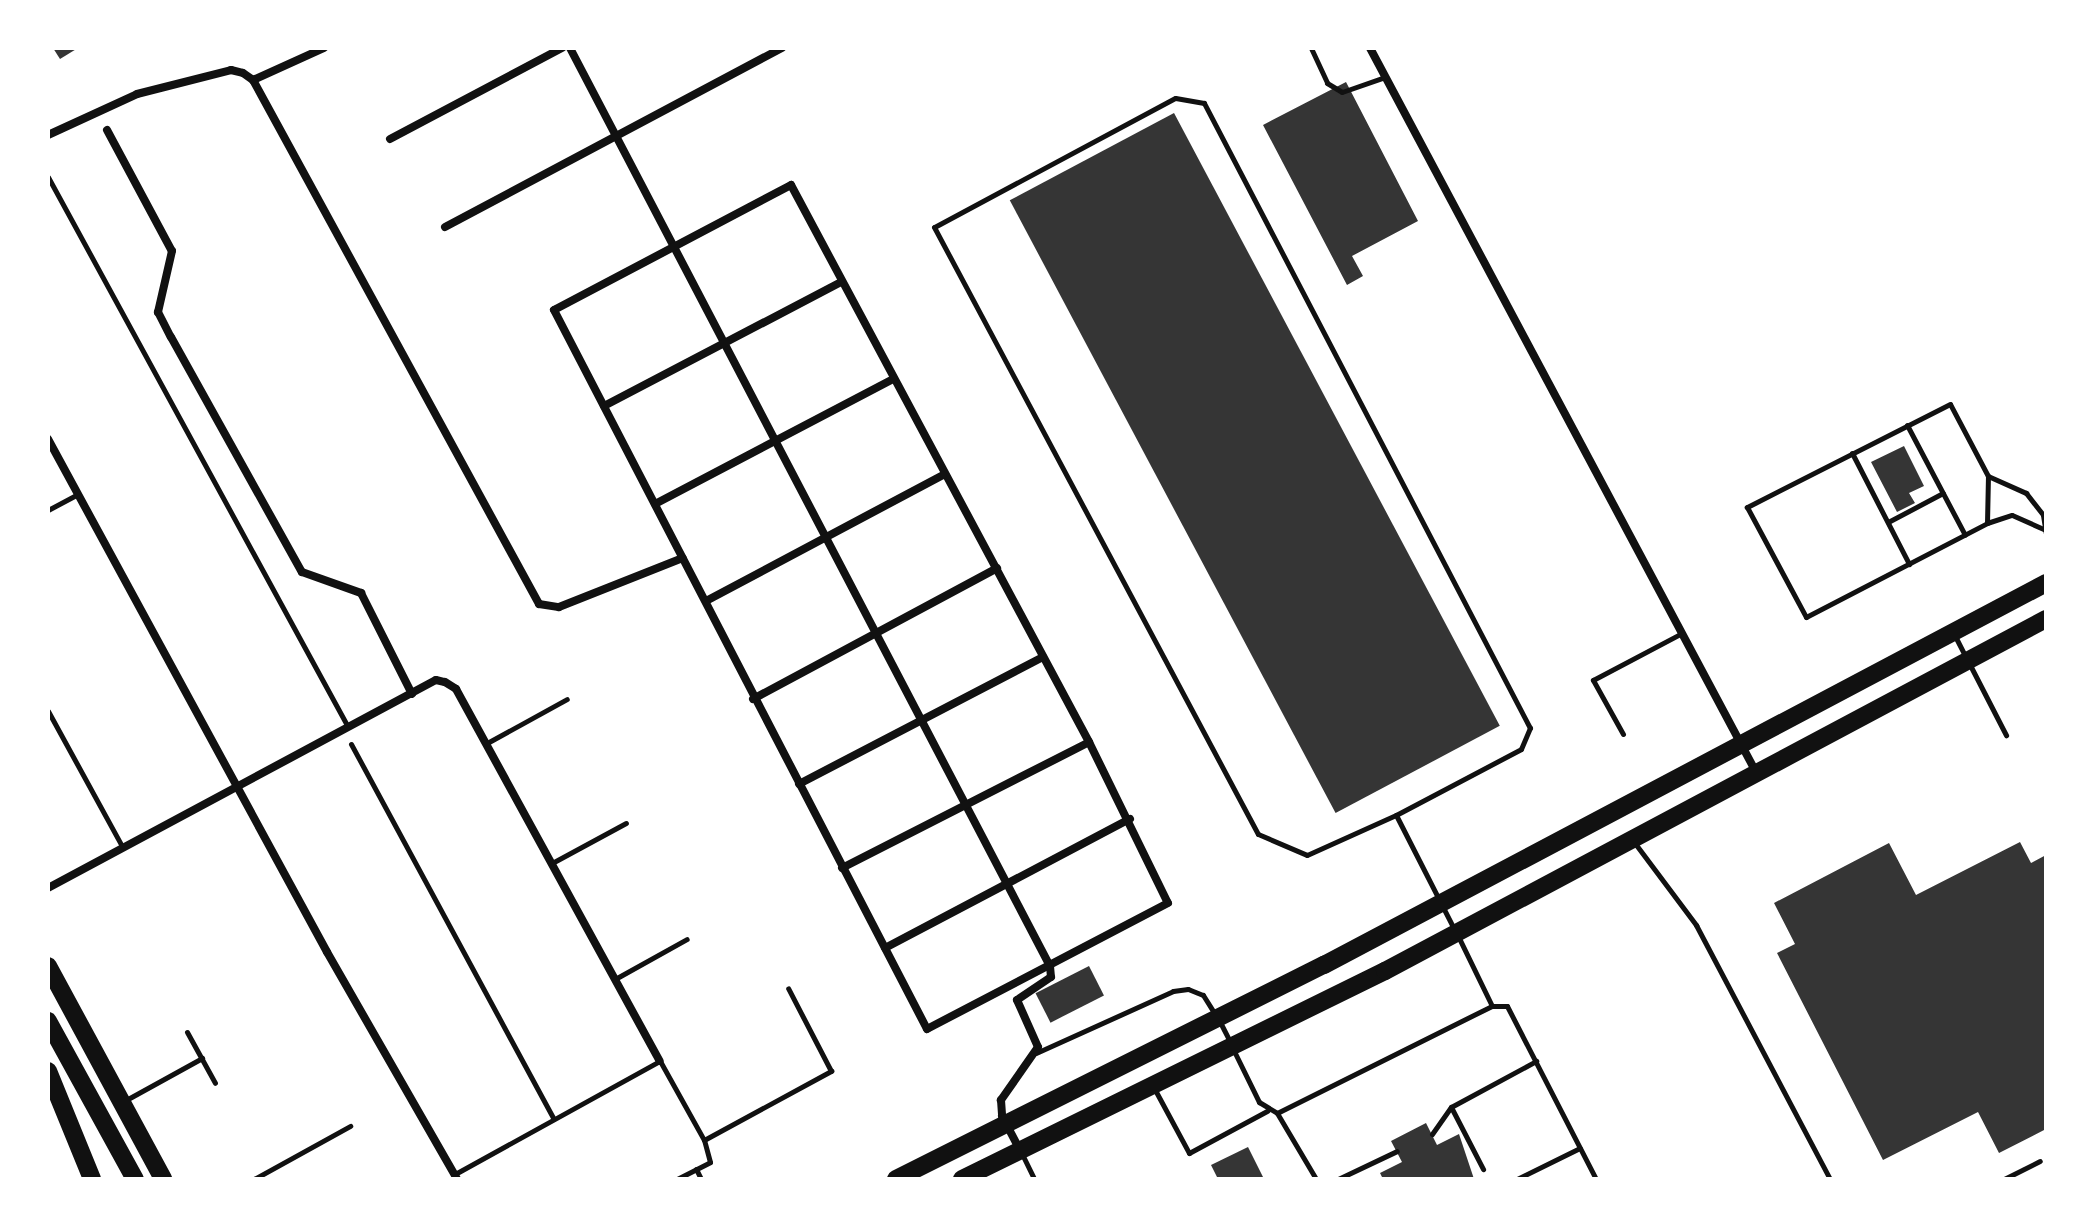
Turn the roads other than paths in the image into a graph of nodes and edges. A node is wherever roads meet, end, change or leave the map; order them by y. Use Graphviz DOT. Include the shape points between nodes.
graph roads {
  1 [pos="324,48"];
  2 [pos="562,48"];
  3 [pos="570,48"];
  4 [pos="782,48"];
  5 [pos="1311,48"];
  6 [pos="1370,48"];
  7 [pos="1385,77"];
  8 [pos="253,80"];
  9 [pos="107,130"];
  10 [pos="48,135"];
  11 [pos="615,137"];
  12 [pos="390,139"];
  13 [pos="48,177"];
  14 [pos="445,227"];
  15 [pos="673,245"];
  16 [pos="841,282"];
  17 [pos="726,343"];
  18 [pos="893,379"];
  19 [pos="604,406"];
  20 [pos="1907,425"];
  21 [pos="48,439"];
  22 [pos="778,439"];
  23 [pos="1852,453"];
  24 [pos="943,475"];
  25 [pos="1988,476"];
  26 [pos="1943,493"];
  27 [pos="78,494"];
  28 [pos="655,504"];
  29 [pos="48,510"];
  30 [pos="1888,522"];
  31 [pos="1987,523"];
  32 [pos="2045,531"];
  33 [pos="1965,535"];
  34 [pos="829,536"];
  35 [pos="683,558"];
  36 [pos="1909,564"];
  37 [pos="997,568"];
  38 [pos="2046,583"];
  39 [pos="706,601"];
  40 [pos="2046,619"];
  41 [pos="879,632"];
  42 [pos="1953,632"];
  43 [pos="1682,633"];
  44 [pos="1043,657"];
  45 [pos="1968,660"];
  46 [pos="412,694"];
  47 [pos="567,699"];
  48 [pos="753,699"];
  49 [pos="48,711"];
  50 [pos="923,719"];
  51 [pos="348,727"];
  52 [pos="1623,734"];
  53 [pos="2006,735"];
  54 [pos="1089,742"];
  55 [pos="487,743"];
  56 [pos="351,744"];
  57 [pos="1741,745"];
  58 [pos="1757,775"];
  59 [pos="799,784"];
  60 [pos="239,786"];
  61 [pos="966,803"];
  62 [pos="1396,815"];
  63 [pos="1130,819"];
  64 [pos="626,823"];
  65 [pos="1633,841"];
  66 [pos="123,848"];
  67 [pos="552,863"];
  68 [pos="842,868"];
  69 [pos="1007,884"];
  70 [pos="48,888"];
  71 [pos="1441,904"];
  72 [pos="1456,934"];
  73 [pos="687,939"];
  74 [pos="885,948"];
  75 [pos="48,966"];
  76 [pos="1050,966"];
  77 [pos="615,979"];
  78 [pos="788,988"];
  79 [pos="1492,1006"];
  80 [pos="1218,1018"];
  81 [pos="48,1021"];
  82 [pos="187,1032"];
  83 [pos="1232,1048"];
  84 [pos="1036,1053"];
  85 [pos="202,1058"];
  86 [pos="660,1061"];
  87 [pos="1536,1061"];
  88 [pos="48,1073"];
  89 [pos="215,1083"];
  90 [pos="1154,1088"];
  91 [pos="122,1103"];
  92 [pos="1451,1107"];
  93 [pos="1267,1111"];
  94 [pos="1277,1113"];
  95 [pos="554,1119"];
  96 [pos="1006,1123"];
  97 [pos="350,1126"];
  98 [pos="1432,1134"];
  99 [pos="704,1140"];
  100 [pos="1580,1148"];
  101 [pos="1397,1151"];
  102 [pos="1021,1153"];
  103 [pos="2040,1161"];
  104 [pos="696,1169"];
  105 [pos="1483,1169"];
  106 [pos="456,1176"];
  107 [pos="1529,1176"];
  108 [pos="92,1179"];
  109 [pos="135,1179"];
  110 [pos="163,1179"];
  111 [pos="254,1179"];
  112 [pos="677,1179"];
  113 [pos="701,1179"];
  114 [pos="896,1179"];
  115 [pos="962,1179"];
  116 [pos="1034,1179"];
  117 [pos="1316,1179"];
  118 [pos="1338,1179"];
  119 [pos="1517,1179"];
  120 [pos="1596,1179"];
  121 [pos="1830,1179"];
  122 [pos="2004,1179"];
  1 -- 8 [label="street"];
  2 -- 12 [label="street"];
  3 -- 11 [label="street"];
  4 -- 11 [label="street"];
  5 -- 7 [label="lane" via="1327,83 1342,92"];
  6 -- 7 [label="street"];
  7 -- 43 [label="street"];
  8 -- 10 [label="street" via="231,70 150,91"];
  8 -- 35 [label="street" via="539,604 559,607"];
  9 -- 46 [label="street" via="172,251 158,312 171,337 302,572 361,593"];
  11 -- 14 [label="street"];
  11 -- 15 [label="street"];
  13 -- 51 [label="lane"];
  15 -- 16 [label="street" via="791,185"];
  15 -- 17 [label="street"];
  15 -- 19 [label="street" via="554,310"];
  16 -- 17 [label="street"];
  16 -- 18 [label="street"];
  17 -- 19 [label="street"];
  17 -- 22 [label="street"];
  18 -- 22 [label="street"];
  18 -- 24 [label="street"];
  19 -- 28 [label="street"];
  20 -- 23 [label="lane"];
  20 -- 25 [label="lane" via="1950,404"];
  20 -- 26 [label="lane"];
  21 -- 27 [label="street"];
  22 -- 28 [label="street"];
  22 -- 34 [label="street"];
  23 -- 30 [label="lane"];
  23 -- 36 [label="lane" via="1747,507 1806,617"];
  24 -- 34 [label="street"];
  24 -- 37 [label="street"];
  25 -- 31 [label="lane"];
  25 -- 32 [label="lane" via="2026,493 2043,515"];
  26 -- 30 [label="lane"];
  26 -- 33 [label="lane"];
  27 -- 29 [label="lane"];
  27 -- 60 [label="street"];
  28 -- 35 [label="street"];
  30 -- 36 [label="lane"];
  31 -- 32 [label="lane" via="2012,515"];
  31 -- 33 [label="lane"];
  33 -- 36 [label="lane"];
  34 -- 39 [label="street"];
  34 -- 41 [label="street"];
  35 -- 39 [label="street"];
  37 -- 41 [label="street"];
  37 -- 44 [label="street"];
  38 -- 42 [label="main road"];
  39 -- 48 [label="street"];
  40 -- 45 [label="main road"];
  41 -- 48 [label="street"];
  41 -- 50 [label="street"];
  42 -- 45 [label="lane"];
  42 -- 57 [label="main road"];
  43 -- 52 [label="lane" via="1593,680"];
  43 -- 57 [label="street"];
  44 -- 50 [label="street"];
  44 -- 54 [label="street"];
  45 -- 53 [label="lane"];
  45 -- 58 [label="main road"];
  46 -- 51 [label="street"];
  46 -- 55 [label="street" via="436,680 456,689"];
  47 -- 55 [label="lane"];
  48 -- 59 [label="street"];
  49 -- 66 [label="lane"];
  50 -- 59 [label="street"];
  50 -- 61 [label="street"];
  51 -- 60 [label="street"];
  54 -- 61 [label="street"];
  54 -- 63 [label="street"];
  55 -- 67 [label="street"];
  56 -- 95 [label="lane"];
  57 -- 58 [label="street"];
  57 -- 71 [label="main road"];
  58 -- 65 [label="main road"];
  59 -- 68 [label="street"];
  60 -- 66 [label="street"];
  60 -- 106 [label="street"];
  61 -- 68 [label="street"];
  61 -- 69 [label="street"];
  62 -- 62 [label="lane" via="1307,855 1258,834 934,227 1175,98 1204,103 1530,728 1521,749"];
  62 -- 71 [label="lane"];
  63 -- 69 [label="street"];
  63 -- 76 [label="street" via="1168,903"];
  64 -- 67 [label="lane"];
  65 -- 72 [label="main road"];
  65 -- 121 [label="lane" via="1696,925"];
  66 -- 70 [label="street"];
  67 -- 77 [label="street"];
  68 -- 74 [label="street"];
  69 -- 74 [label="street"];
  69 -- 76 [label="street"];
  71 -- 72 [label="lane"];
  71 -- 80 [label="main road"];
  72 -- 79 [label="lane"];
  72 -- 83 [label="main road"];
  73 -- 77 [label="lane"];
  74 -- 76 [label="street" via="927,1029"];
  75 -- 91 [label="main road"];
  76 -- 84 [label="street" via="1051,977 1017,1000 1036,1041"];
  77 -- 86 [label="street"];
  78 -- 99 [label="lane" via="831,1071"];
  79 -- 87 [label="lane" via="1507,1006"];
  79 -- 94 [label="lane"];
  80 -- 83 [label="lane"];
  80 -- 84 [label="lane" via="1203,995 1173,991"];
  80 -- 96 [label="main road"];
  81 -- 109 [label="main road"];
  82 -- 85 [label="lane"];
  83 -- 90 [label="main road"];
  83 -- 93 [label="lane"];
  84 -- 96 [label="street" via="1007,1085 1001,1100"];
  85 -- 89 [label="lane"];
  85 -- 91 [label="lane"];
  86 -- 95 [label="lane"];
  86 -- 99 [label="lane"];
  87 -- 92 [label="lane"];
  87 -- 100 [label="lane"];
  88 -- 108 [label="main road"];
  90 -- 93 [label="lane" via="1189,1153"];
  90 -- 102 [label="main road"];
  91 -- 110 [label="main road"];
  92 -- 98 [label="lane"];
  92 -- 105 [label="lane"];
  93 -- 94 [label="lane"];
  94 -- 117 [label="lane"];
  95 -- 106 [label="lane"];
  96 -- 102 [label="street"];
  96 -- 114 [label="main road"];
  97 -- 111 [label="lane"];
  99 -- 104 [label="lane" via="712,1156"];
  100 -- 107 [label="lane"];
  100 -- 120 [label="lane"];
  101 -- 118 [label="lane"];
  102 -- 115 [label="main road"];
  102 -- 116 [label="lane"];
  103 -- 122 [label="lane"];
  104 -- 112 [label="lane"];
  104 -- 113 [label="lane"];
  107 -- 119 [label="lane"];
}
